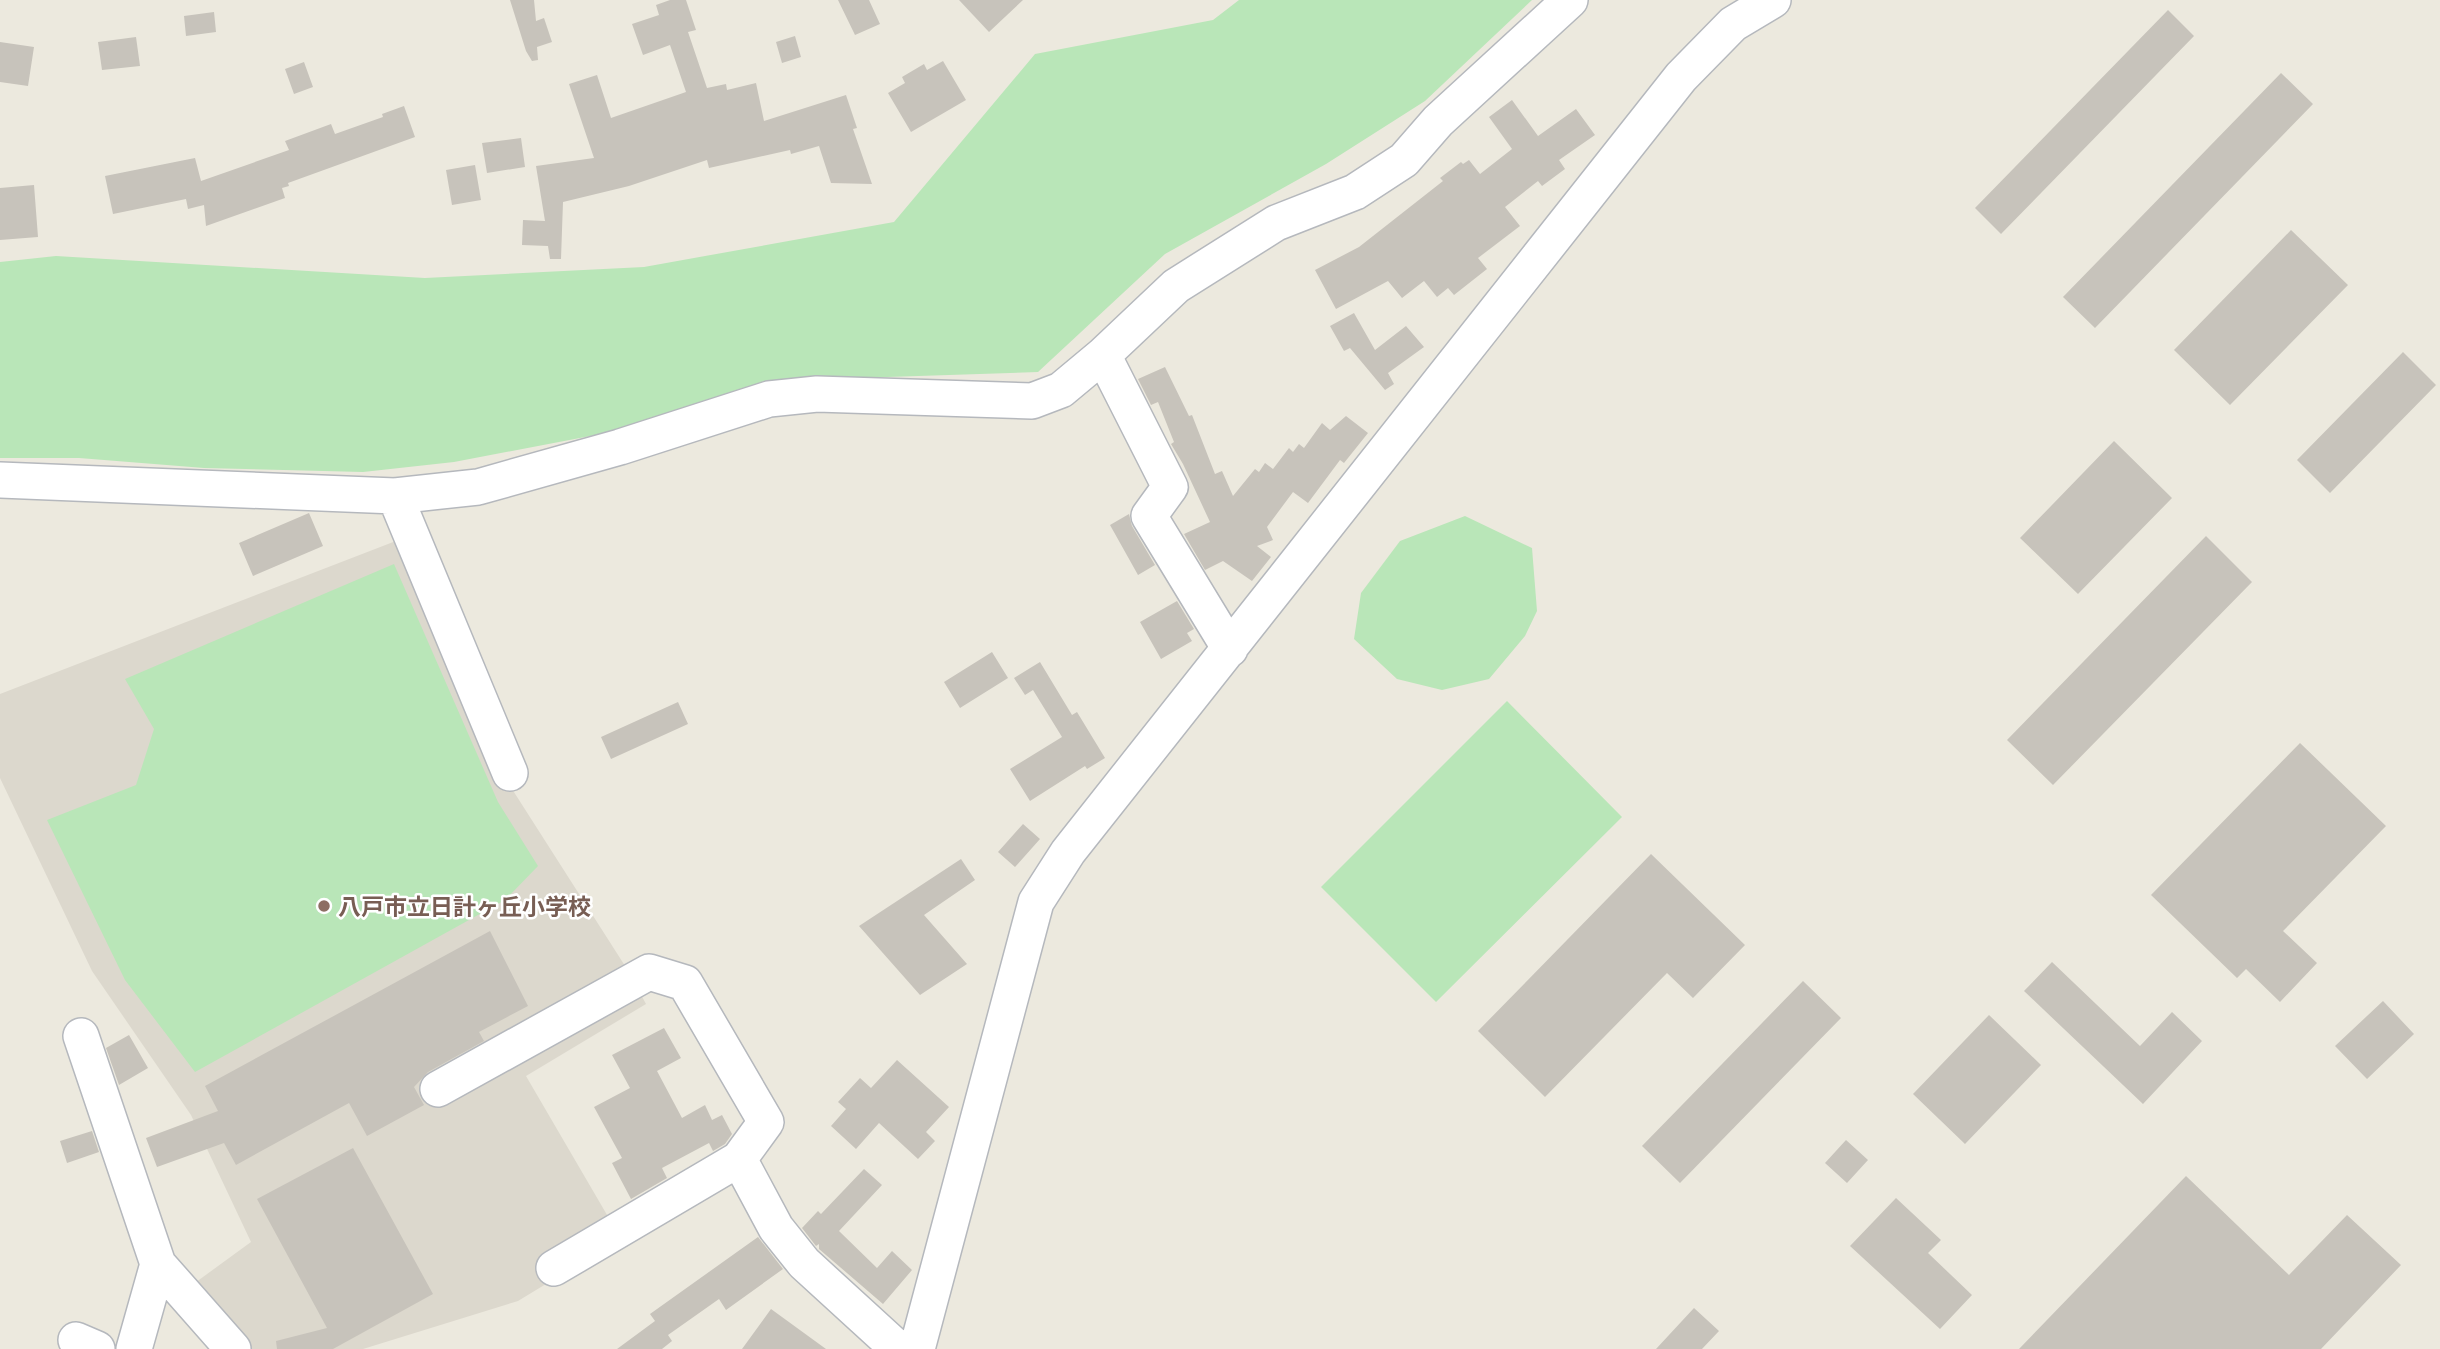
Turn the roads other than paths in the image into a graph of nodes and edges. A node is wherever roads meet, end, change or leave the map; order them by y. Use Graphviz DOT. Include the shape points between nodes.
graph roads {
  1 [pos="1570,0"];
  2 [pos="1773,0"];
  3 [pos="1103,355"];
  4 [pos="0,480"];
  5 [pos="395,496"];
  6 [pos="1230,649"];
  7 [pos="510,773"];
  8 [pos="82,1036"];
  9 [pos="438,1089"];
  10 [pos="739,1159"];
  11 [pos="158,1264"];
  12 [pos="554,1268"];
  13 [pos="134,1349"];
  14 [pos="233,1349"];
  15 [pos="898,1349"];
  16 [pos="917,1349"];
  1 -- 3 [label="street" via="1438,121 1404,160 1355,192 1276,223 1176,286"];
  2 -- 6 [label="street" via="1733,24 1681,78"];
  3 -- 5 [label="street" via="1061,390 1032,401 817,394 769,399 478,487"];
  3 -- 6 [label="street" via="1170,487 1149,516"];
  4 -- 5 [label="street"];
  5 -- 7 [label="street"];
  6 -- 16 [label="street" via="1068,852 1036,902"];
  8 -- 11 [label="street"];
  9 -- 10 [label="street" via="649,972 685,983 766,1122"];
  10 -- 12 [label="street"];
  10 -- 15 [label="street" via="776,1228 804,1262"];
  11 -- 13 [label="street"];
  11 -- 14 [label="street"];
}
